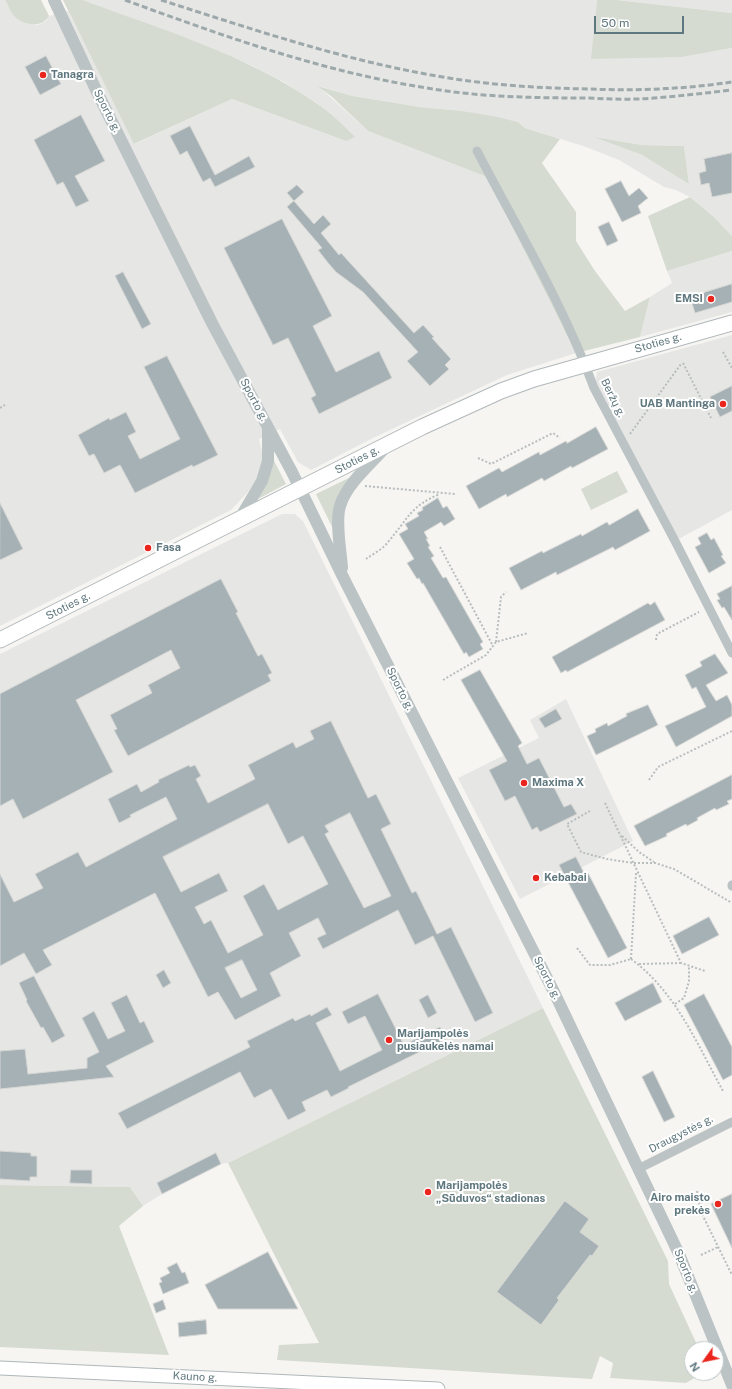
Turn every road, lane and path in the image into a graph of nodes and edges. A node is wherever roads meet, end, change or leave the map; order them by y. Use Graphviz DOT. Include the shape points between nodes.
graph roads {
  1 [pos="54,0"];
  2 [pos="477,151"];
  3 [pos="732,322"];
  4 [pos="723,352"];
  5 [pos="585,363"];
  6 [pos="732,368"];
  7 [pos="5,405"];
  8 [pos="0,408"];
  9 [pos="711,418"];
  10 [pos="268,426"];
  11 [pos="560,438"];
  12 [pos="388,444"];
  13 [pos="623,444"];
  14 [pos="478,458"];
  15 [pos="352,484"];
  16 [pos="301,488"];
  17 [pos="441,493"];
  18 [pos="455,494"];
  19 [pos="238,521"];
  20 [pos="440,547"];
  21 [pos="366,559"];
  22 [pos="342,575"];
  23 [pos="506,592"];
  24 [pos="709,606"];
  25 [pos="528,633"];
  26 [pos="0,640"];
  27 [pos="656,640"];
  28 [pos="496,642"];
  29 [pos="493,646"];
  30 [pos="732,653"];
  31 [pos="443,680"];
  32 [pos="732,731"];
  33 [pos="649,780"];
  34 [pos="605,803"];
  35 [pos="590,811"];
  36 [pos="620,834"];
  37 [pos="633,863"];
  38 [pos="655,863"];
  39 [pos="636,871"];
  40 [pos="732,903"];
  41 [pos="577,948"];
  42 [pos="632,959"];
  43 [pos="681,963"];
  44 [pos="637,964"];
  45 [pos="689,967"];
  46 [pos="705,971"];
  47 [pos="675,1004"];
  48 [pos="722,1091"];
  49 [pos="732,1122"];
  50 [pos="640,1168"];
  51 [pos="697,1191"];
  52 [pos="718,1247"];
  53 [pos="701,1255"];
  54 [pos="732,1275"];
  55 [pos="0,1368"];
  56 [pos="732,1385"];
  57 [pos="330,1387"];
  58 [pos="438,1389"];
  1 -- 10 [label="street, Sporto g." via="209,316"];
  2 -- 5 [label="street, Beržų g." via="540,270"];
  3 -- 5 [label="main road, Stoties g."];
  4 -- 6 [label="path"];
  5 -- 12 [label="main road, Stoties g." via="501,391"];
  5 -- 13 [label="street, Beržų g." via="594,388"];
  7 -- 8 [label="path"];
  9 -- 13 [label="path" via="682,363"];
  10 -- 16 [label="street, Sporto g."];
  10 -- 19 [label="street" via="268,461 262,481"];
  11 -- 14 [label="path" via="553,433 491,464"];
  12 -- 15 [label="street"];
  12 -- 16 [label="main road, Stoties g."];
  13 -- 24 [label="street, Beržų g."];
  15 -- 17 [label="path"];
  15 -- 22 [label="street" via="340,506"];
  16 -- 19 [label="main road, Stoties g."];
  16 -- 22 [label="street, Sporto g."];
  17 -- 18 [label="path"];
  17 -- 21 [label="path" via="413,510 387,544"];
  19 -- 26 [label="main road, Stoties g."];
  20 -- 29 [label="path"];
  22 -- 50 [label="street, Sporto g." via="554,992"];
  23 -- 28 [label="path" via="502,597"];
  24 -- 27 [label="path" via="657,634"];
  24 -- 30 [label="street, Beržų g."];
  25 -- 28 [label="path"];
  28 -- 29 [label="path"];
  29 -- 31 [label="path" via="486,655"];
  32 -- 33 [label="path" via="658,767"];
  34 -- 36 [label="path"];
  35 -- 37 [label="path" via="567,824 581,852"];
  36 -- 37 [label="path"];
  36 -- 38 [label="path"];
  37 -- 38 [label="path"];
  37 -- 39 [label="path"];
  38 -- 40 [label="path" via="674,869"];
  39 -- 42 [label="path"];
  39 -- 43 [label="path"];
  41 -- 42 [label="path" via="590,965 610,965"];
  42 -- 44 [label="path"];
  43 -- 44 [label="path"];
  43 -- 45 [label="path"];
  44 -- 47 [label="path" via="656,981"];
  45 -- 46 [label="path"];
  45 -- 47 [label="path" via="689,981 684,998"];
  47 -- 48 [label="path"];
  49 -- 50 [label="street, Draugystės g."];
  50 -- 56 [label="street, Sporto g." via="679,1254"];
  51 -- 52 [label="path" via="701,1212"];
  52 -- 53 [label="path"];
  52 -- 54 [label="path"];
  55 -- 57 [label="main road, Kauno g."];
  57 -- 58 [label="main road, Kauno g."];
}
